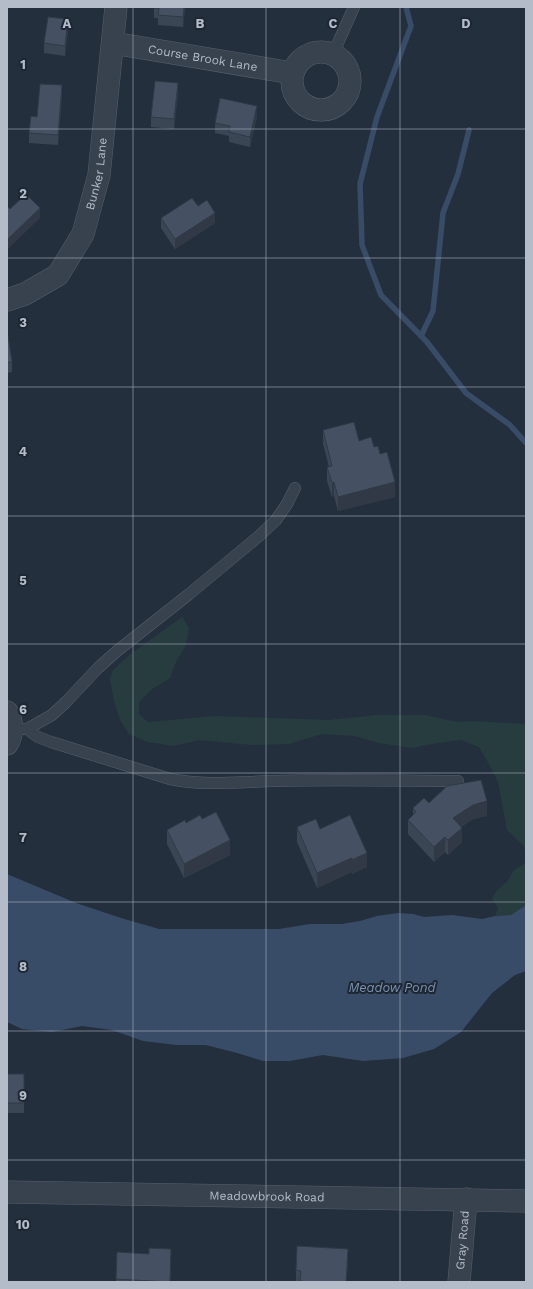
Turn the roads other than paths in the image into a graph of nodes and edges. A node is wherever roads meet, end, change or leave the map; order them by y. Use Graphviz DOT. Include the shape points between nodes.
graph roads {
  1 [pos="116,7"];
  2 [pos="354,7"];
  3 [pos="113,43"];
  4 [pos="333,54"];
  5 [pos="292,73"];
  6 [pos="7,300"];
  7 [pos="295,488"];
  8 [pos="13,728"];
  9 [pos="458,781"];
  10 [pos="7,1192"];
  11 [pos="466,1199"];
  12 [pos="526,1200"];
  13 [pos="459,1282"];
  1 -- 3 [label="street, Bunker Lane"];
  2 -- 4 [label="lane"];
  3 -- 5 [label="street, Course Brook Lane"];
  3 -- 6 [label="street, Bunker Lane" via="99,175 83,234 58,276 25,294"];
  4 -- 5 [label="street" via="322,51 304,56"];
  4 -- 5 [label="street" via="346,66 350,79 346,96 332,108 322,110 305,106 291,85"];
  7 -- 8 [label="lane" via="276,520 259,536 112,655 52,715"];
  8 -- 9 [label="lane" via="170,779 188,782 206,784 273,780"];
  10 -- 11 [label="street, Meadowbrook Road"];
  11 -- 12 [label="street, Meadowbrook Road"];
  11 -- 13 [label="street, Gray Road"];
}
